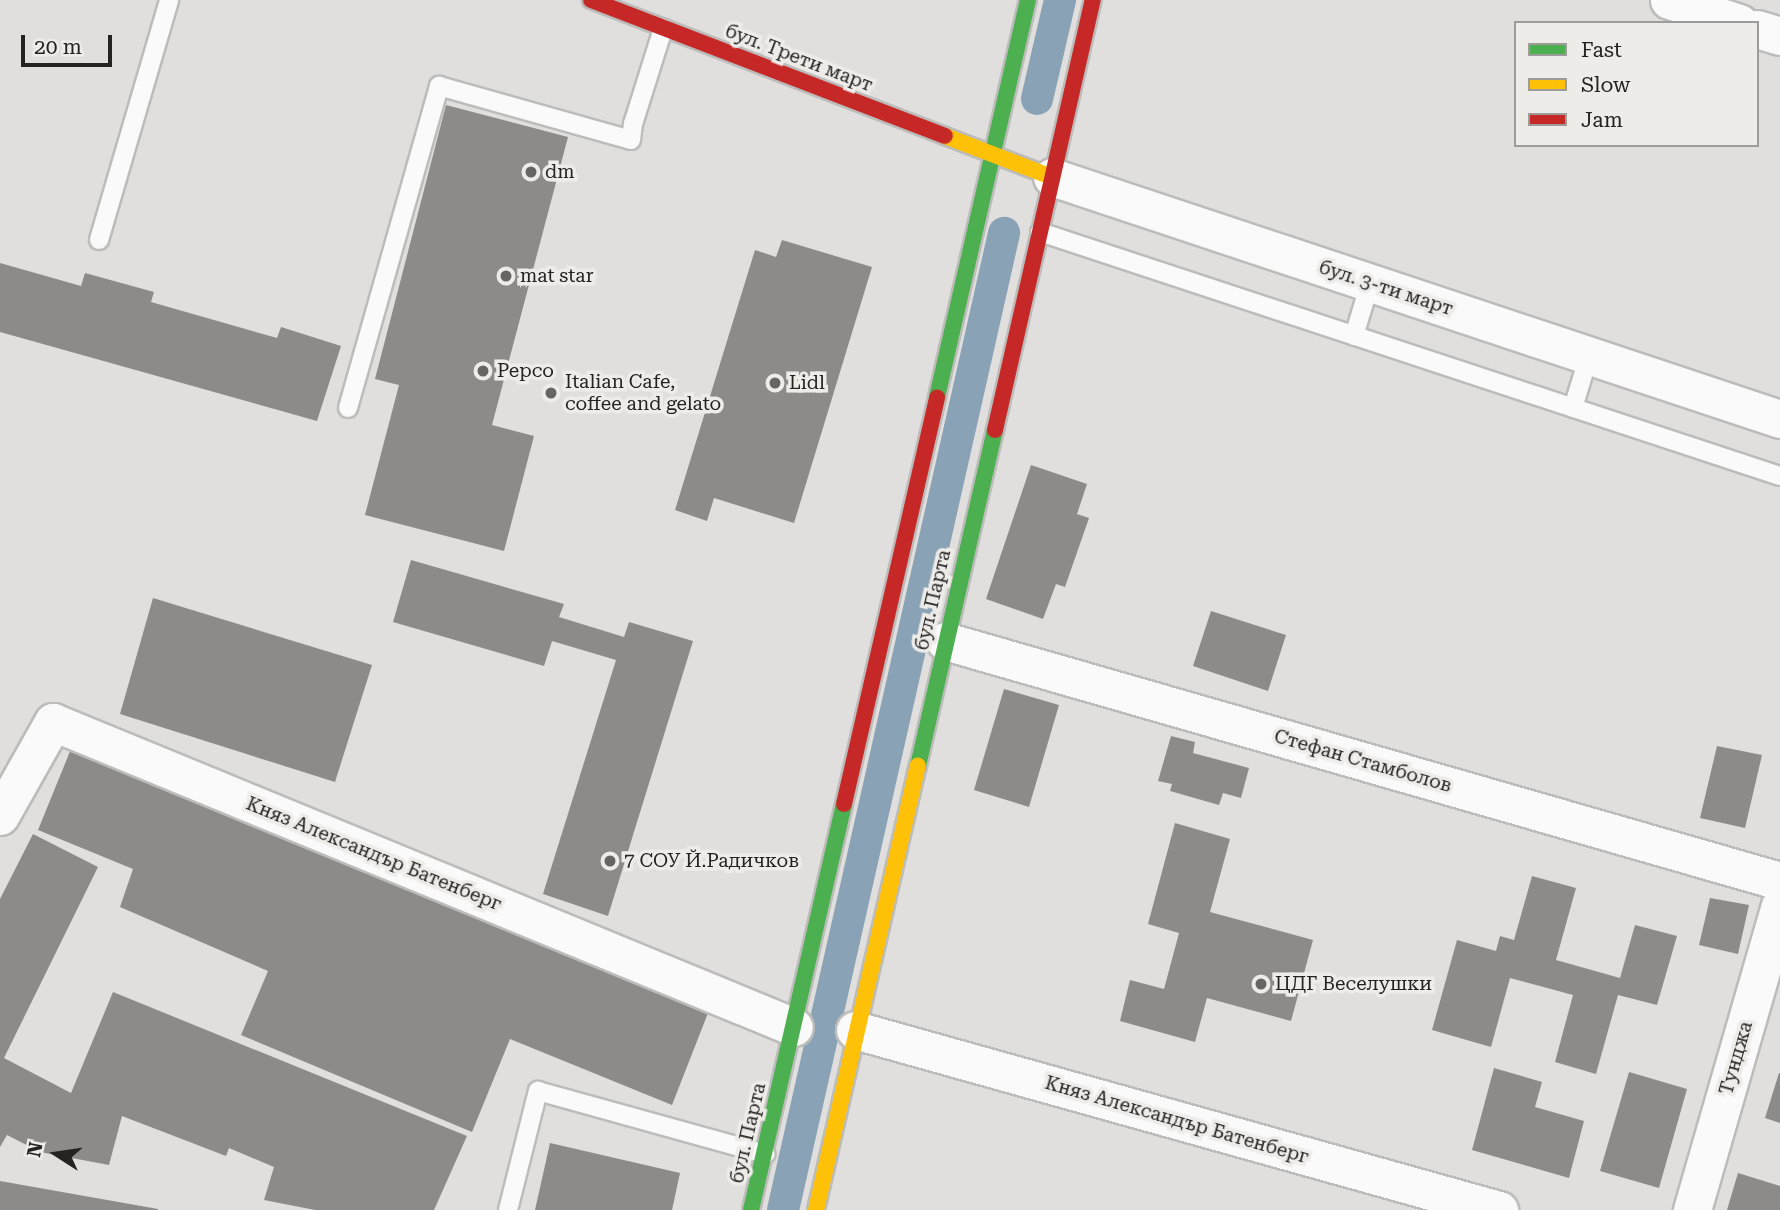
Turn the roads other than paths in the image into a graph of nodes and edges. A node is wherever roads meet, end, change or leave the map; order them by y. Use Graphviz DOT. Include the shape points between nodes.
graph roads {
  1 [pos="169,0"];
  2 [pos="591,0"];
  3 [pos="1028,0"];
  4 [pos="1093,0"];
  5 [pos="1669,0"];
  6 [pos="1733,21"];
  7 [pos="663,29"];
  8 [pos="1759,30"];
  9 [pos="1780,36"];
  10 [pos="993,155"];
  11 [pos="1052,177"];
  12 [pos="1040,232"];
  13 [pos="99,240"];
  14 [pos="1370,282"];
  15 [pos="1354,336"];
  16 [pos="1589,355"];
  17 [pos="348,408"];
  18 [pos="1573,408"];
  19 [pos="1780,419"];
  20 [pos="1780,476"];
  21 [pos="945,641"];
  22 [pos="0,816"];
  23 [pos="1780,881"];
  24 [pos="1780,906"];
  25 [pos="794,1027"];
  26 [pos="855,1030"];
  27 [pos="765,1154"];
  28 [pos="508,1210"];
  29 [pos="751,1210"];
  30 [pos="816,1210"];
  31 [pos="1499,1210"];
  32 [pos="1692,1210"];
  1 -- 13 [label="lane"];
  2 -- 7 [label="main road, бул. Трети март"];
  3 -- 10 [label="main road, бул. Парта"];
  4 -- 11 [label="main road, бул. Парта"];
  5 -- 6 [label="street"];
  7 -- 10 [label="main road, бул. Трети март"];
  7 -- 17 [label="lane" via="632,140 439,86"];
  8 -- 9 [label="street"];
  10 -- 11 [label="main road, бул. 3-ти март"];
  10 -- 25 [label="main road, бул. Парта"];
  11 -- 12 [label="main road, бул. Парта"];
  11 -- 14 [label="street, бул. 3-ти март"];
  12 -- 15 [label="lane"];
  12 -- 21 [label="main road, бул. Парта"];
  14 -- 15 [label="lane"];
  14 -- 16 [label="street, бул. 3-ти март"];
  15 -- 18 [label="lane"];
  16 -- 18 [label="lane"];
  16 -- 19 [label="street, бул. 3-ти март"];
  18 -- 20 [label="lane"];
  21 -- 23 [label="street, Стефан Стамболов"];
  21 -- 26 [label="main road, бул. Парта"];
  22 -- 25 [label="street, Княз Александър Батенберг" via="53,722"];
  24 -- 32 [label="street, Тунджа"];
  25 -- 27 [label="main road, бул. Парта"];
  26 -- 30 [label="main road, бул. Парта"];
  26 -- 31 [label="street, Княз Александър Батенберг"];
  27 -- 28 [label="lane" via="538,1091"];
  27 -- 29 [label="main road, бул. Парта"];
}
